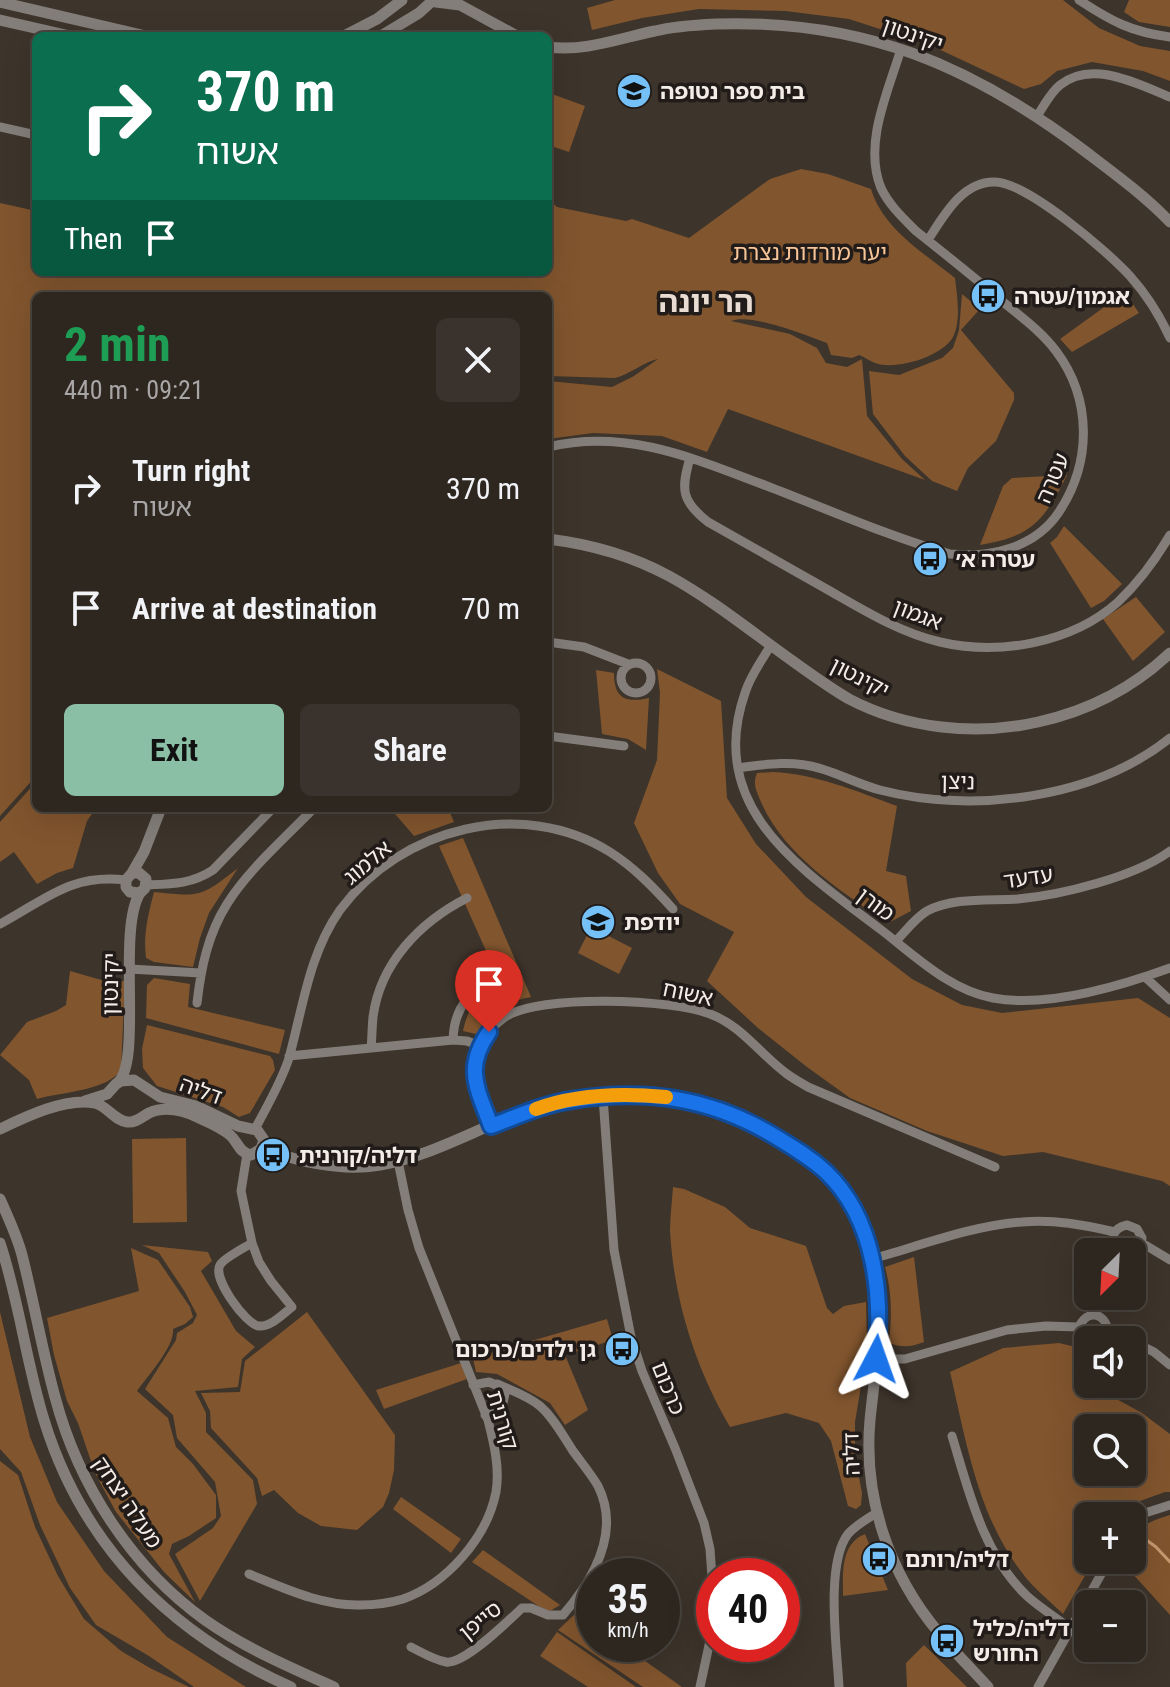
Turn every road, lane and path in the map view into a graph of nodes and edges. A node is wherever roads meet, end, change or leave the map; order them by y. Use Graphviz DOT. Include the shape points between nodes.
graph roads {
  1 [pos="402,0"];
  2 [pos="466,0"];
  3 [pos="1079,0"];
  4 [pos="432,1"];
  5 [pos="0,2"];
  6 [pos="0,20"];
  7 [pos="52,32"];
  8 [pos="129,32"];
  9 [pos="352,32"];
  10 [pos="388,32"];
  11 [pos="506,32"];
  12 [pos="507,32"];
  13 [pos="1170,37"];
  14 [pos="552,47"];
  15 [pos="901,49"];
  16 [pos="1170,97"];
  17 [pos="1037,116"];
  18 [pos="0,127"];
  19 [pos="32,134"];
  20 [pos="1170,222"];
  21 [pos="928,240"];
  22 [pos="1170,338"];
  23 [pos="552,446"];
  24 [pos="690,458"];
  25 [pos="1170,535"];
  26 [pos="552,540"];
  27 [pos="552,643"];
  28 [pos="771,645"];
  29 [pos="1170,653"];
  30 [pos="628,664"];
  31 [pos="552,737"];
  32 [pos="1170,738"];
  33 [pos="624,746"];
  34 [pos="738,768"];
  35 [pos="159,812"];
  36 [pos="269,812"];
  37 [pos="310,812"];
  38 [pos="1170,851"];
  39 [pos="136,883"];
  40 [pos="467,898"];
  41 [pos="673,909"];
  42 [pos="0,924"];
  43 [pos="896,941"];
  44 [pos="1170,968"];
  45 [pos="129,969"];
  46 [pos="201,973"];
  47 [pos="503,975"];
  48 [pos="1145,977"];
  49 [pos="1170,1000"];
  50 [pos="197,1003"];
  51 [pos="453,1040"];
  52 [pos="480,1046"];
  53 [pos="371,1048"];
  54 [pos="129,1049"];
  55 [pos="289,1056"];
  56 [pos="143,1085"];
  57 [pos="113,1086"];
  58 [pos="603,1097"];
  59 [pos="77,1104"];
  60 [pos="113,1114"];
  61 [pos="143,1117"];
  62 [pos="491,1126"];
  63 [pos="0,1129"];
  64 [pos="250,1129"];
  65 [pos="236,1142"];
  66 [pos="261,1149"];
  67 [pos="247,1154"];
  68 [pos="398,1161"];
  69 [pos="995,1167"];
  70 [pos="0,1199"];
  71 [pos="1115,1232"];
  72 [pos="1113,1238"];
  73 [pos="1141,1238"];
  74 [pos="0,1243"];
  75 [pos="252,1243"];
  76 [pos="1146,1245"];
  77 [pos="872,1259"];
  78 [pos="1170,1260"];
  79 [pos="1080,1326"];
  80 [pos="1106,1326"];
  81 [pos="1074,1327"];
  82 [pos="1146,1348"];
  83 [pos="876,1359"];
  84 [pos="1170,1365"];
  85 [pos="497,1384"];
  86 [pos="473,1385"];
  87 [pos="533,1401"];
  88 [pos="502,1407"];
  89 [pos="485,1415"];
  90 [pos="952,1436"];
  91 [pos="1170,1505"];
  92 [pos="878,1512"];
  93 [pos="1146,1513"];
  94 [pos="249,1574"];
  95 [pos="1101,1574"];
  96 [pos="1071,1629"];
  97 [pos="411,1647"];
  98 [pos="291,1687"];
  99 [pos="334,1687"];
  100 [pos="700,1687"];
  101 [pos="839,1687"];
  102 [pos="988,1687"];
  103 [pos="1038,1687"];
  1 -- 9 [label="street"];
  2 -- 12 [label="street"];
  3 -- 13 [label="street" via="1129,29"];
  4 -- 10 [label="street"];
  4 -- 11 [label="street" via="460,5"];
  5 -- 8 [label="street"];
  6 -- 7 [label="street"];
  14 -- 15 [label="street, יקינטון" via="729,24 805,27"];
  15 -- 17 [label="street, יקינטון" via="962,73"];
  15 -- 21 [label="street, עטרה" via="881,115 875,159 882,190"];
  16 -- 17 [label="street" via="1115,77 1085,75 1060,85"];
  17 -- 20 [label="street, יקינטון"];
  18 -- 19 [label="street"];
  21 -- 22 [label="street" via="968,190 994,182 1009,185 1107,253 1132,278"];
  21 -- 24 [label="street, עטרה" via="1040,332 1074,384 1084,444 1080,466 1048,526 1023,543 990,554 950,554"];
  23 -- 24 [label="street, עטרה" via="624,442"];
  24 -- 25 [label="street, אגמון" via="687,502 708,522 876,617 914,634 969,647 1024,644 1075,629 1118,602"];
  26 -- 28 [label="street, יקינטון" via="628,558 668,575"];
  27 -- 30 [label="street" via="584,647"];
  28 -- 29 [label="street, יקינטון" via="849,699 877,711 934,726 991,729 1084,709 1133,683"];
  28 -- 34 [label="street, מורן" via="744,693 736,732"];
  31 -- 33 [label="street"];
  32 -- 34 [label="street, ניצן" via="1089,781 1014,798 913,796 794,764"];
  34 -- 43 [label="street, מורן" via="756,817 785,853"];
  35 -- 39 [label="street"];
  36 -- 39 [label="street" via="204,876 175,885"];
  37 -- 46 [label="street" via="226,905"];
  38 -- 43 [label="street, עדעד" via="1140,869 1060,892 943,905 927,911"];
  39 -- 42 [label="street" via="102,878 77,883"];
  39 -- 45 [label="street, יקינטון"];
  40 -- 53 [label="street" via="415,934 387,972 373,1016"];
  41 -- 55 [label="street, אלמוג" via="609,851 558,829 533,824 472,826 421,843 377,872 340,910 314,961"];
  43 -- 48 [label="street, מורן" via="958,987 991,998 1039,1000"];
  44 -- 48 [label="street, מורן"];
  45 -- 46 [label="street"];
  45 -- 54 [label="street, יקינטון"];
  46 -- 50 [label="street"];
  47 -- 51 [label="street" via="465,1000"];
  48 -- 49 [label="street"];
  51 -- 52 [label="street"];
  51 -- 53 [label="street"];
  52 -- 62 [label="street" via="475,1077"];
  52 -- 69 [label="street, אשוח" via="506,1016 520,1011 580,1002 654,1002 689,1008 724,1020 808,1087"];
  53 -- 55 [label="street"];
  54 -- 56 [label="street, יקינטון"];
  54 -- 57 [label="street, יקינטון" via="122,1080"];
  55 -- 64 [label="street, אלמוג"];
  56 -- 57 [label="street" via="128,1080"];
  56 -- 61 [label="street" via="150,1106"];
  56 -- 64 [label="street, דליה" via="160,1097"];
  57 -- 59 [label="street" via="107,1094"];
  57 -- 60 [label="street" via="108,1102"];
  58 -- 62 [label="street, דליה" via="546,1105"];
  58 -- 77 [label="street, דליה" via="680,1098 727,1112 770,1134 827,1173 853,1208"];
  58 -- 100 [label="street, כרכום" via="614,1250 631,1337 710,1549 714,1604"];
  59 -- 60 [label="street" via="95,1104"];
  59 -- 63 [label="street" via="42,1111"];
  60 -- 61 [label="street" via="124,1121"];
  61 -- 65 [label="street, דליה" via="160,1110 186,1112"];
  62 -- 68 [label="street, דליה"];
  64 -- 65 [label="street"];
  64 -- 66 [label="street" via="263,1136"];
  65 -- 67 [label="street"];
  66 -- 67 [label="street"];
  66 -- 68 [label="street, דליה" via="320,1165"];
  67 -- 75 [label="street" via="241,1191"];
  68 -- 86 [label="street, קורנית" via="419,1248"];
  70 -- 99 [label="street, מעלה יצחק" via="21,1254 70,1443 116,1527 159,1580 203,1618 261,1654"];
  71 -- 72 [label="street"];
  71 -- 73 [label="street" via="1132,1226"];
  71 -- 77 [label="street" via="1025,1221"];
  74 -- 98 [label="street, מעלה יצחק" via="54,1449 102,1537 147,1592 193,1632"];
  75 -- 75 [label="street" via="224,1261 218,1274 247,1319 262,1326 292,1307 259,1262"];
  76 -- 78 [label="street"];
  77 -- 83 [label="street, דליה" via="879,1314"];
  79 -- 80 [label="street" via="1094,1315"];
  81 -- 83 [label="street" via="1007,1330 905,1359"];
  82 -- 84 [label="street"];
  83 -- 92 [label="street, דליה" via="869,1444"];
  85 -- 86 [label="street, סייפן"];
  85 -- 87 [label="street, סייפן"];
  85 -- 88 [label="street" via="505,1394"];
  86 -- 89 [label="street, קורנית"];
  87 -- 88 [label="street" via="520,1398"];
  87 -- 97 [label="street, סייפן" via="552,1419 604,1501 606,1536 592,1576 563,1615 522,1608 457,1661"];
  88 -- 89 [label="street"];
  89 -- 94 [label="street, קורנית" via="497,1467 492,1508 458,1562 422,1590 384,1603 337,1604"];
  90 -- 96 [label="street" via="971,1501 1007,1573 1027,1596"];
  91 -- 93 [label="street"];
  92 -- 101 [label="street" via="850,1532 838,1554"];
  92 -- 102 [label="street, דליה" via="893,1561 914,1600"];
  95 -- 96 [label="street"];
  96 -- 103 [label="street"];
}
